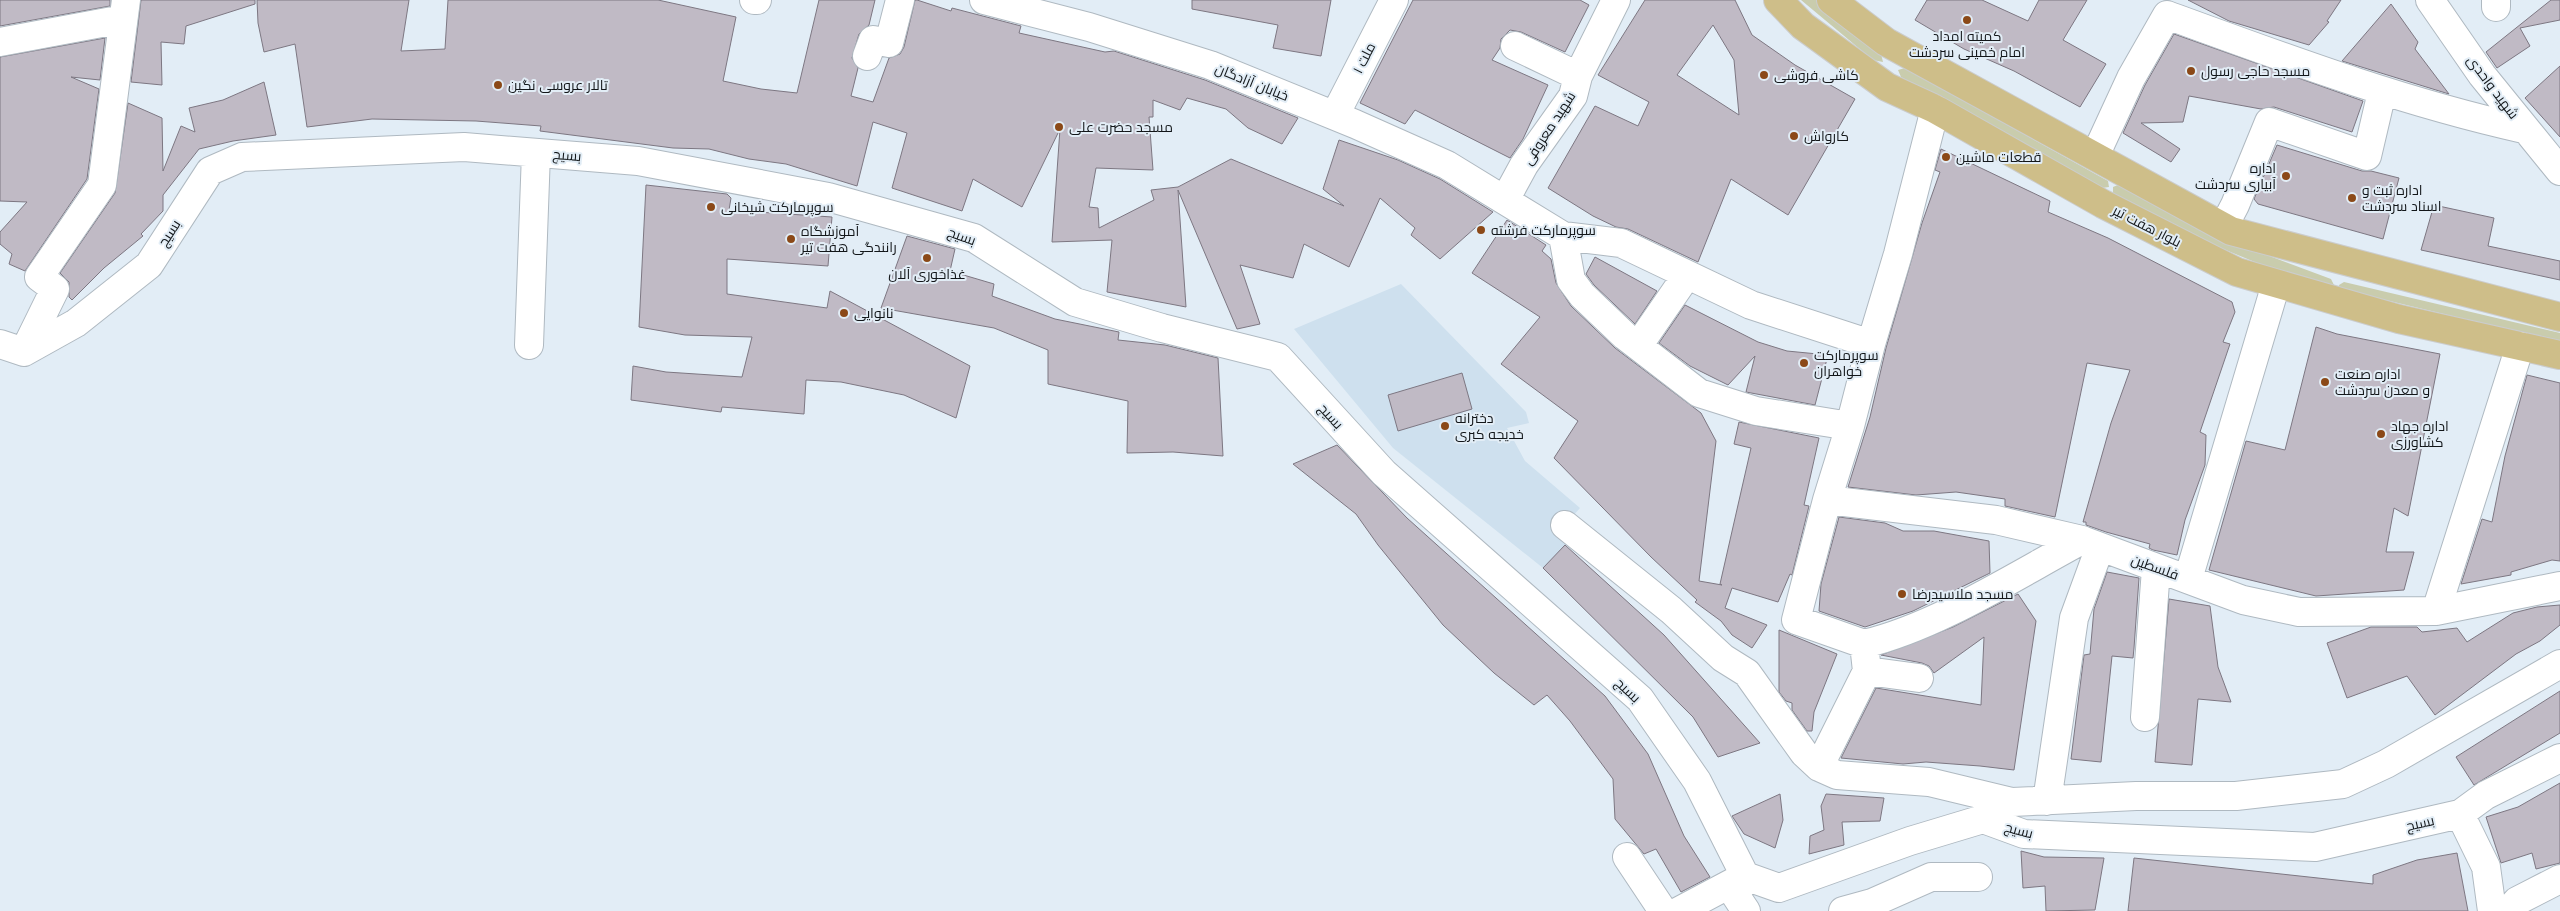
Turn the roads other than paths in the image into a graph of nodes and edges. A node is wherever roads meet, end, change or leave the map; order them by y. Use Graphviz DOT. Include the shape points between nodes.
graph roads {
  1 [pos="900,0"];
  2 [pos="984,0"];
  3 [pos="1394,0"];
  4 [pos="1616,0"];
  5 [pos="1778,0"];
  6 [pos="1831,0"];
  7 [pos="2430,0"];
  8 [pos="2172,8"];
  9 [pos="124,10"];
  10 [pos="0,42"];
  11 [pos="1514,46"];
  12 [pos="868,56"];
  13 [pos="1578,76"];
  14 [pos="2382,92"];
  15 [pos="1935,110"];
  16 [pos="1335,115"];
  17 [pos="2524,129"];
  18 [pos="536,153"];
  19 [pos="2095,156"];
  20 [pos="2560,171"];
  21 [pos="1505,200"];
  22 [pos="2224,226"];
  23 [pos="1563,236"];
  24 [pos="1687,275"];
  25 [pos="2276,284"];
  26 [pos="2560,317"];
  27 [pos="1870,344"];
  28 [pos="528,345"];
  29 [pos="1638,346"];
  30 [pos="2520,346"];
  31 [pos="12,348"];
  32 [pos="2560,356"];
  33 [pos="1850,426"];
  34 [pos="1827,500"];
  35 [pos="1565,525"];
  36 [pos="2091,543"];
  37 [pos="2156,569"];
  38 [pos="2188,579"];
  39 [pos="2560,586"];
  40 [pos="2436,611"];
  41 [pos="1866,657"];
  42 [pos="2560,664"];
  43 [pos="1919,678"];
  44 [pos="2145,717"];
  45 [pos="2560,758"];
  46 [pos="1819,767"];
  47 [pos="2047,801"];
  48 [pos="2012,802"];
  49 [pos="2460,814"];
  50 [pos="1983,819"];
  51 [pos="1627,857"];
  52 [pos="1745,876"];
  53 [pos="1978,877"];
  54 [pos="2560,879"];
  55 [pos="1663,911"];
  56 [pos="1680,911"];
  57 [pos="1746,911"];
  58 [pos="1843,911"];
  59 [pos="2492,911"];
  60 [pos="2508,911"];
  1 -- 12 [label="street" via="889,44 873,40"];
  2 -- 16 [label="street, خیابان آزادگان" via="1089,26 1210,65"];
  3 -- 16 [label="street, ملت ۱"];
  4 -- 13 [label="street, شهید معروفی"];
  5 -- 15 [label="main road, بلوار هفت تیر" via="1803,26 1887,87"];
  6 -- 19 [label="main road" via="1886,42"];
  7 -- 17 [label="street, شهید واحدی" via="2482,76"];
  8 -- 14 [label="street"];
  8 -- 19 [label="street" via="2132,78"];
  9 -- 10 [label="street"];
  9 -- 31 [label="street" via="102,185 38,277 55,289"];
  11 -- 13 [label="street"];
  13 -- 21 [label="street, شهید معروفی" via="1573,96 1524,165"];
  14 -- 17 [label="street" via="2464,116"];
  14 -- 22 [label="street" via="2367,156 2269,122"];
  15 -- 25 [label="main road, بلوار هفت تیر" via="2120,213 2237,272"];
  15 -- 27 [label="street" via="1898,254"];
  16 -- 21 [label="street, خیابان آزادگان" via="1447,164"];
  17 -- 20 [label="street, شهید واحدی"];
  18 -- 28 [label="street"];
  18 -- 31 [label="street, بسیج" via="464,147 242,157 210,171 150,264 76,323"];
  18 -- 52 [label="street, بسیج" via="638,161 828,197 974,238 1075,302 1278,357 1384,473 1640,699 1697,780"];
  19 -- 22 [label="main road"];
  21 -- 23 [label="street, خیابان آزادگان"];
  22 -- 26 [label="main road" via="2231,231"];
  23 -- 24 [label="street" via="1621,244"];
  23 -- 29 [label="street" via="1571,280 1582,295"];
  24 -- 27 [label="street" via="1751,305"];
  24 -- 29 [label="street"];
  25 -- 30 [label="main road, بلوار هفت تیر" via="2399,319"];
  25 -- 38 [label="street"];
  27 -- 33 [label="street"];
  29 -- 33 [label="street" via="1699,392 1756,411"];
  30 -- 32 [label="main road, بلوار هفت تیر"];
  30 -- 40 [label="street"];
  33 -- 34 [label="street"];
  34 -- 36 [label="street, فلسطین" via="1996,520"];
  34 -- 41 [label="street" via="1796,620"];
  35 -- 46 [label="street" via="1671,610 1723,658 1748,673 1804,752"];
  36 -- 37 [label="street, فلسطین"];
  36 -- 41 [label="street" via="1883,640"];
  36 -- 47 [label="street" via="2074,618"];
  37 -- 38 [label="street, فلسطین"];
  37 -- 44 [label="street"];
  38 -- 40 [label="street, فلسطین" via="2243,600 2299,612"];
  39 -- 40 [label="street, فلسطین"];
  41 -- 43 [label="street"];
  41 -- 46 [label="street"];
  42 -- 47 [label="street" via="2386,764 2343,784 2236,796 2136,796"];
  45 -- 49 [label="street, بسیج" via="2486,795"];
  46 -- 48 [label="street" via="1836,776 1929,782"];
  47 -- 48 [label="street"];
  48 -- 50 [label="street"];
  49 -- 50 [label="street, بسیج" via="2315,847 2024,834"];
  49 -- 59 [label="street" via="2486,867"];
  50 -- 52 [label="street" via="1910,841 1779,888"];
  51 -- 55 [label="street"];
  52 -- 56 [label="street"];
  52 -- 57 [label="street" via="1736,896"];
  53 -- 58 [label="street" via="1931,877 1872,903"];
  54 -- 60 [label="street" via="2517,902"];
}
